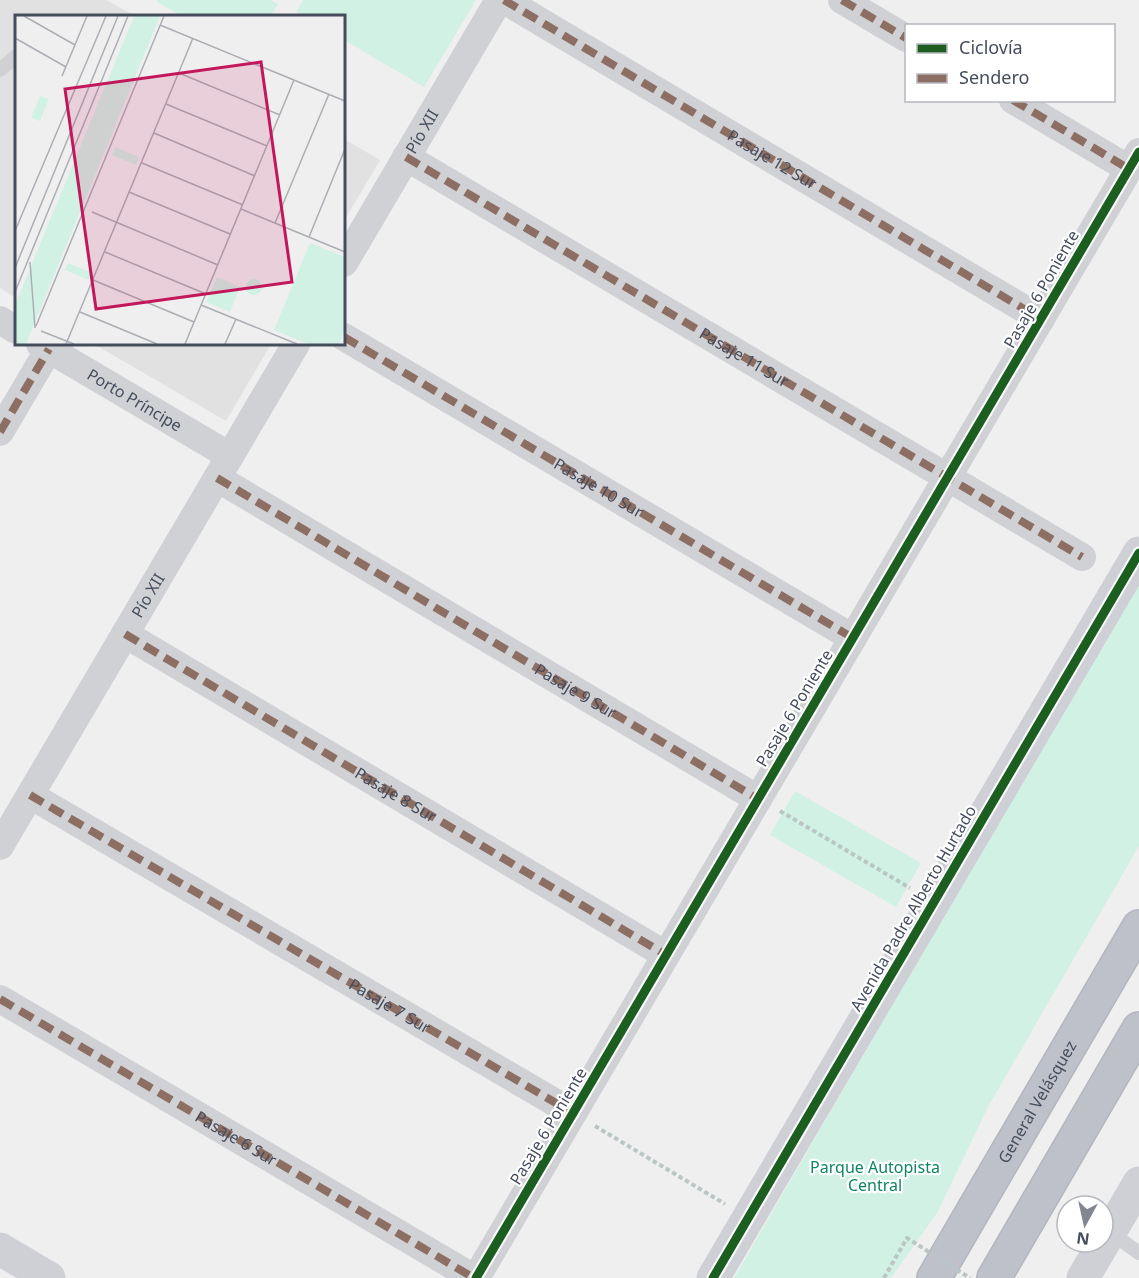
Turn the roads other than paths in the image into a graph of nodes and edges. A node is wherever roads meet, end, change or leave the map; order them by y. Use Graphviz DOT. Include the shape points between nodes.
graph roads {
  1 [pos="499,0"];
  2 [pos="504,0"];
  3 [pos="842,0"];
  4 [pos="905,37"];
  5 [pos="15,57"];
  6 [pos="0,70"];
  7 [pos="1017,102"];
  8 [pos="406,157"];
  9 [pos="1134,161"];
  10 [pos="345,261"];
  11 [pos="1041,319"];
  12 [pos="0,320"];
  13 [pos="15,329"];
  14 [pos="345,338"];
  15 [pos="295,345"];
  16 [pos="44,346"];
  17 [pos="0,432"];
  18 [pos="224,467"];
  19 [pos="947,478"];
  20 [pos="1139,553"];
  21 [pos="1082,557"];
  22 [pos="125,634"];
  23 [pos="853,638"];
  24 [pos="30,795"];
  25 [pos="758,799"];
  26 [pos="0,846"];
  27 [pos="1139,927"];
  28 [pos="666,956"];
  29 [pos="0,999"];
  30 [pos="1139,1029"];
  31 [pos="573,1113"];
  32 [pos="1139,1183"];
  33 [pos="1115,1224"];
  34 [pos="1115,1236"];
  35 [pos="0,1249"];
  36 [pos="1139,1253"];
  37 [pos="1097,1254"];
  38 [pos="49,1278"];
  39 [pos="475,1278"];
  40 [pos="713,1278"];
  41 [pos="934,1278"];
  42 [pos="994,1278"];
  43 [pos="1083,1278"];
  1 -- 8 [label="street, Pío XII"];
  2 -- 11 [label="street, Pasaje 12 Sur"];
  3 -- 4 [label="street"];
  5 -- 6 [label="lane"];
  7 -- 9 [label="street"];
  8 -- 10 [label="street, Pío XII"];
  8 -- 19 [label="street, Pasaje 11 Sur"];
  9 -- 11 [label="street, Pasaje 6 Poniente"];
  11 -- 19 [label="street, Pasaje 6 Poniente"];
  12 -- 13 [label="street"];
  14 -- 23 [label="street, Pasaje 10 Sur"];
  15 -- 18 [label="street, Pío XII"];
  16 -- 17 [label="street"];
  16 -- 18 [label="street, Porto Príncipe"];
  18 -- 22 [label="street, Pío XII"];
  18 -- 25 [label="street, Pasaje 9 Sur"];
  19 -- 21 [label="street, Pasaje 11 Sur"];
  19 -- 23 [label="street, Pasaje 6 Poniente"];
  20 -- 40 [label="street, Avenida Padre Alberto Hurtado"];
  22 -- 24 [label="street, Pío XII"];
  22 -- 28 [label="street, Pasaje 8 Sur"];
  23 -- 25 [label="street, Pasaje 6 Poniente"];
  24 -- 26 [label="street, Pío XII"];
  24 -- 31 [label="street, Pasaje 7 Sur"];
  25 -- 28 [label="street, Pasaje 6 Poniente"];
  27 -- 41 [label="highway, General Velásquez"];
  28 -- 31 [label="street, Pasaje 6 Poniente"];
  29 -- 39 [label="street, Pasaje 6 Sur"];
  30 -- 42 [label="highway"];
  31 -- 39 [label="street, Pasaje 6 Poniente"];
  32 -- 33 [label="street"];
  34 -- 36 [label="lane"];
  35 -- 38 [label="street"];
  37 -- 43 [label="street"];
}
